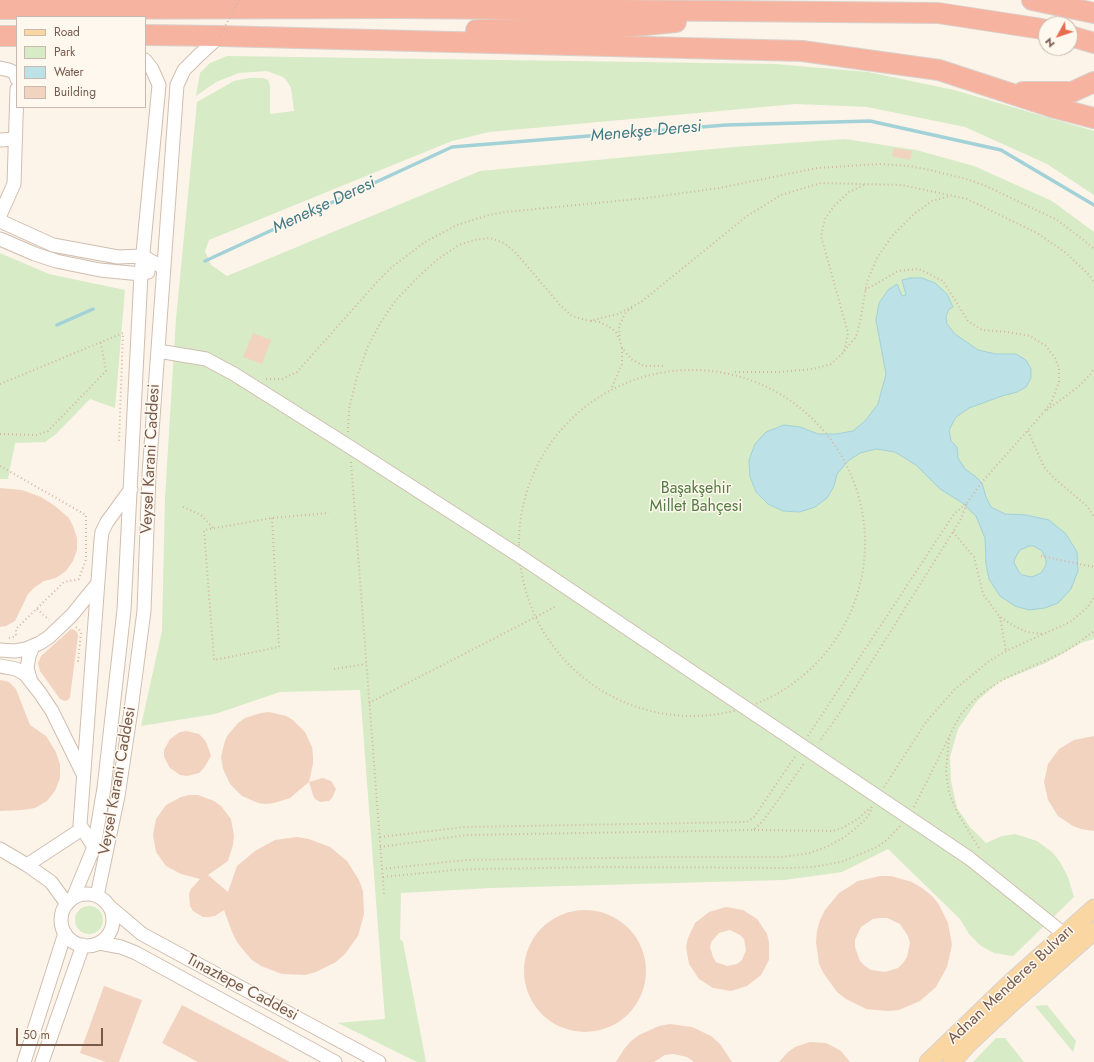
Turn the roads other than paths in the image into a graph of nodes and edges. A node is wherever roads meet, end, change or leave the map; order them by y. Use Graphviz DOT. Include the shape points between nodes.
graph roads {
  1 [pos="1032,0"];
  2 [pos="0,9"];
  3 [pos="770,11"];
  4 [pos="1094,13"];
  5 [pos="1038,29"];
  6 [pos="146,35"];
  7 [pos="0,36"];
  8 [pos="16,36"];
  9 [pos="220,36"];
  10 [pos="1078,38"];
  11 [pos="1094,43"];
  12 [pos="146,61"];
  13 [pos="0,68"];
  14 [pos="16,77"];
  15 [pos="1094,82"];
  16 [pos="1007,92"];
  17 [pos="16,108"];
  18 [pos="1094,118"];
  19 [pos="15,139"];
  20 [pos="0,140"];
  21 [pos="0,215"];
  22 [pos="0,221"];
  23 [pos="0,239"];
  24 [pos="142,256"];
  25 [pos="164,268"];
  26 [pos="141,274"];
  27 [pos="158,351"];
  28 [pos="131,489"];
  29 [pos="98,583"];
  30 [pos="2,644"];
  31 [pos="33,646"];
  32 [pos="0,666"];
  33 [pos="32,683"];
  34 [pos="84,776"];
  35 [pos="82,829"];
  36 [pos="94,847"];
  37 [pos="0,849"];
  38 [pos="27,865"];
  39 [pos="97,896"];
  40 [pos="70,901"];
  41 [pos="110,907"];
  42 [pos="1094,908"];
  43 [pos="1094,931"];
  44 [pos="65,933"];
  45 [pos="1064,934"];
  46 [pos="99,943"];
  47 [pos="83,945"];
  48 [pos="24,1062"];
  49 [pos="42,1062"];
  50 [pos="335,1062"];
  51 [pos="380,1062"];
  52 [pos="928,1062"];
  53 [pos="952,1062"];
  1 -- 4 [label="highway"];
  2 -- 3 [label="highway" via="410,8"];
  3 -- 5 [label="highway" via="938,13"];
  3 -- 9 [label="highway" via="635,26"];
  6 -- 9 [label="highway"];
  7 -- 8 [label="highway"];
  9 -- 16 [label="highway" via="802,51 940,70"];
  9 -- 25 [label="street, Veysel Karani Caddesi" via="184,70 177,85"];
  10 -- 11 [label="highway"];
  12 -- 24 [label="street, Veysel Karani Caddesi" via="152,68 158,85"];
  13 -- 14 [label="street" via="9,70"];
  15 -- 16 [label="highway" via="1072,92"];
  16 -- 18 [label="highway"];
  17 -- 19 [label="street"];
  19 -- 20 [label="street"];
  19 -- 21 [label="street" via="14,184"];
  22 -- 24 [label="street" via="53,245 118,257"];
  23 -- 26 [label="street" via="56,261 100,270"];
  24 -- 25 [label="street"];
  24 -- 26 [label="street, Veysel Karani Caddesi"];
  25 -- 26 [label="street"];
  25 -- 27 [label="street, Veysel Karani Caddesi"];
  26 -- 28 [label="street, Veysel Karani Caddesi"];
  27 -- 39 [label="street, Veysel Karani Caddesi" via="149,474 144,611 118,796"];
  27 -- 45 [label="street" via="206,358 350,446 807,749 875,801 907,817 971,860"];
  28 -- 29 [label="street" via="102,532"];
  28 -- 36 [label="street, Veysel Karani Caddesi" via="124,610 104,788"];
  29 -- 31 [label="street" via="58,629"];
  29 -- 34 [label="street"];
  30 -- 31 [label="street" via="15,651"];
  31 -- 33 [label="street" via="27,668"];
  32 -- 33 [label="street" via="16,669 25,674"];
  33 -- 34 [label="street" via="52,711"];
  34 -- 35 [label="street" via="80,825"];
  35 -- 36 [label="street"];
  35 -- 38 [label="street"];
  36 -- 40 [label="street, Veysel Karani Caddesi"];
  37 -- 38 [label="street"];
  38 -- 40 [label="street" via="51,882"];
  39 -- 40 [label="street" via="81,895"];
  39 -- 41 [label="street"];
  40 -- 44 [label="street" via="63,910 62,926"];
  41 -- 46 [label="street" via="113,915 111,931"];
  41 -- 51 [label="street, Tınaztepe Caddesi" via="142,934"];
  42 -- 45 [label="main road, Adnan Menderes Bulvarı"];
  43 -- 53 [label="main road, Adnan Menderes Bulvarı" via="1013,1002"];
  44 -- 47 [label="street" via="70,939"];
  44 -- 48 [label="street"];
  45 -- 52 [label="main road, Adnan Menderes Bulvarı"];
  46 -- 47 [label="street"];
  46 -- 50 [label="street, Tınaztepe Caddesi" via="136,953"];
  47 -- 49 [label="street"];
}
